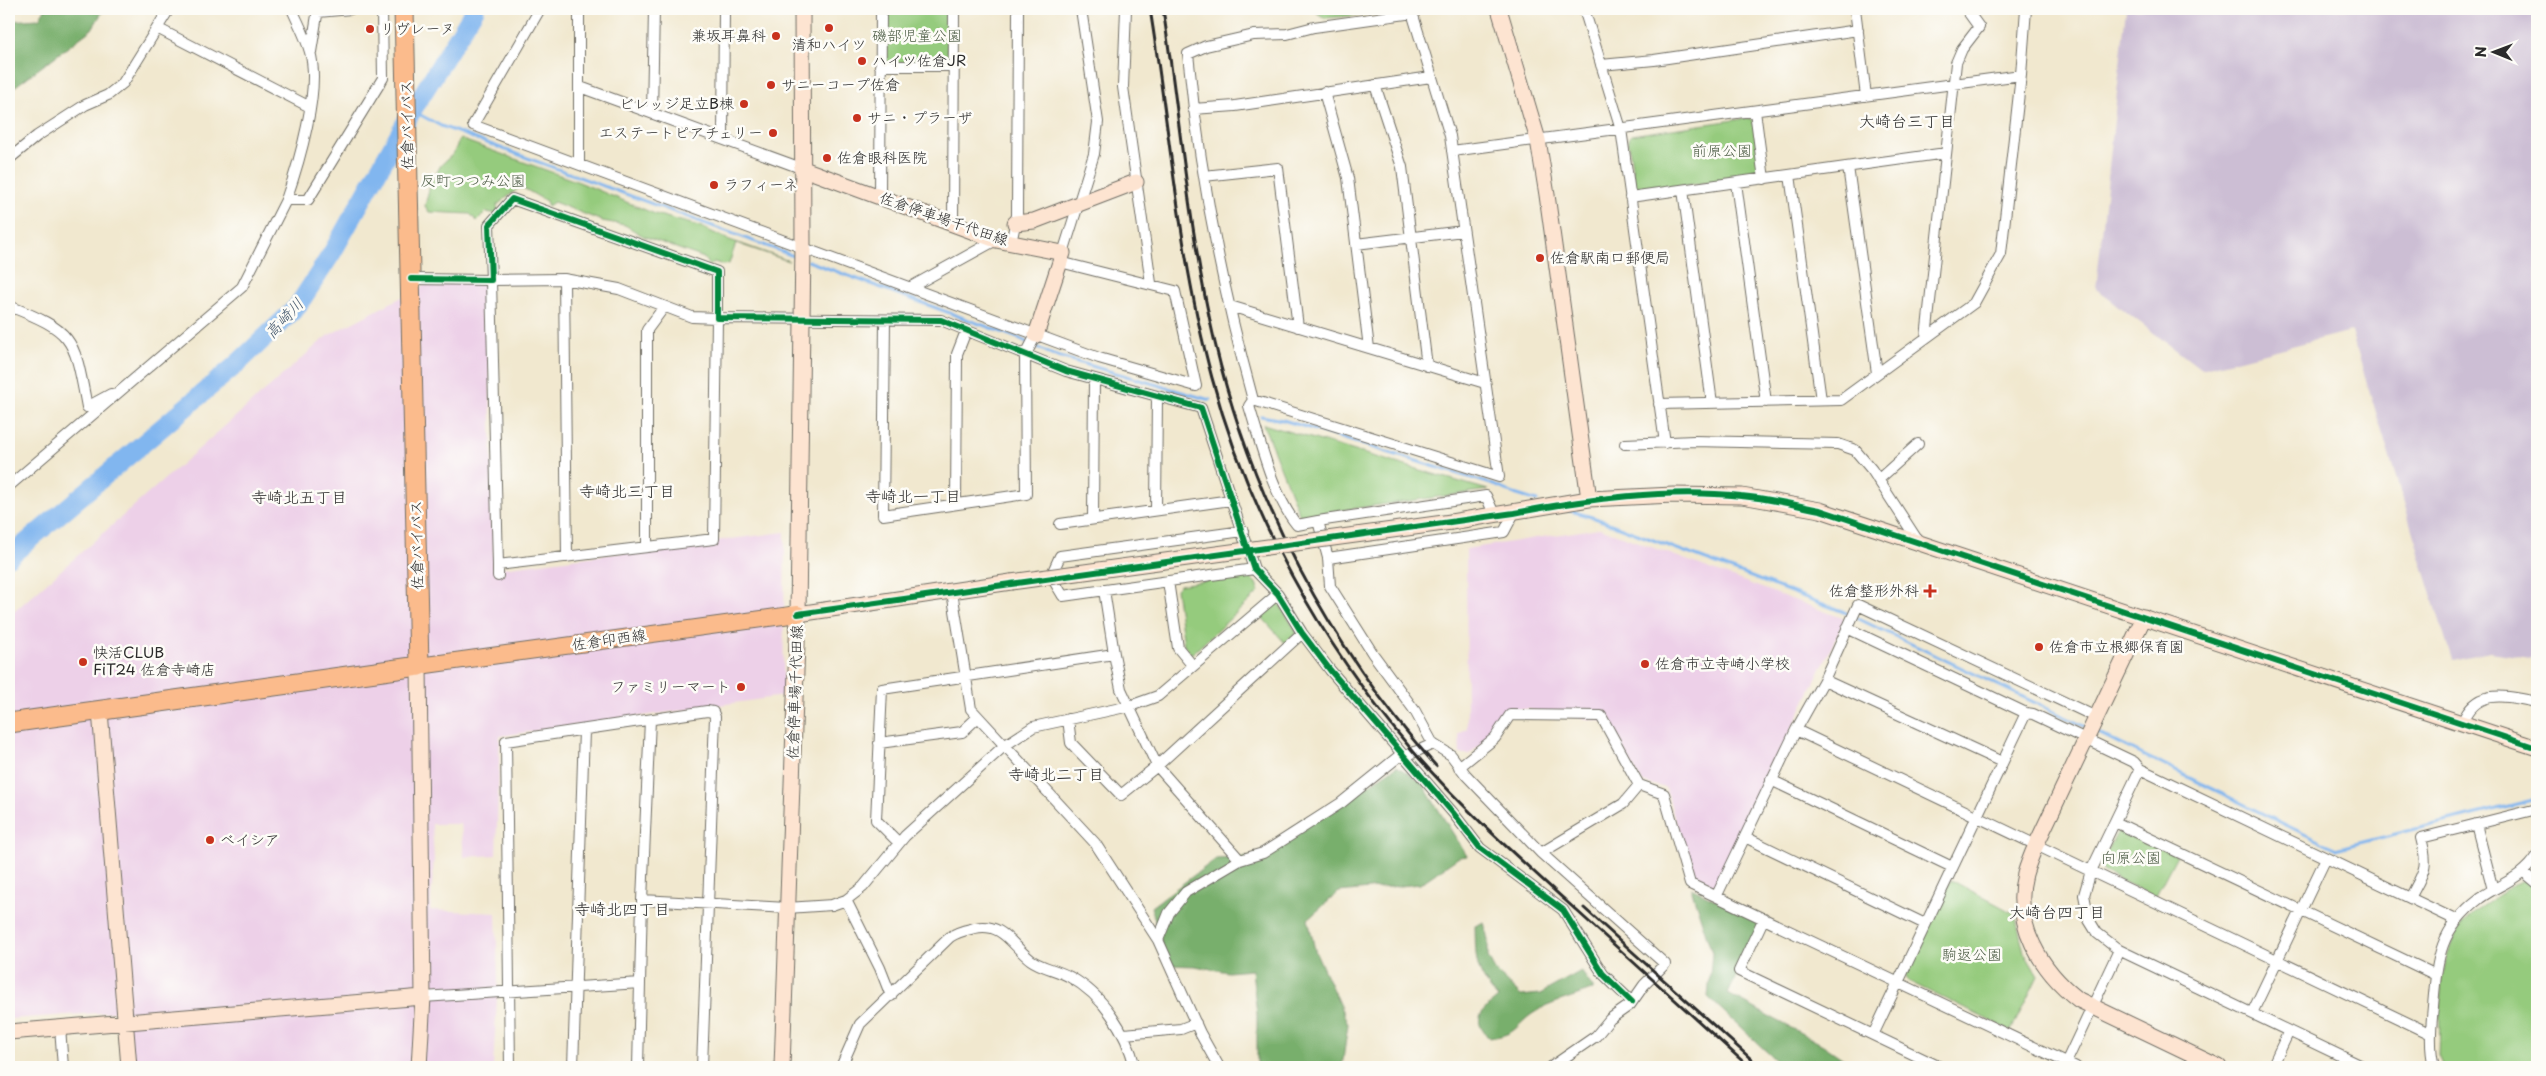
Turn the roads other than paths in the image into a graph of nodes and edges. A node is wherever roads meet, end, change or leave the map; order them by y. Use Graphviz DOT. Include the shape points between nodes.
graph roads {
  1 [pos="169,9"];
  2 [pos="292,9"];
  3 [pos="351,9"];
  4 [pos="382,9"];
  5 [pos="404,9"];
  6 [pos="540,9"];
  7 [pos="580,9"];
  8 [pos="654,9"];
  9 [pos="724,9"];
  10 [pos="802,9"];
  11 [pos="881,9"];
  12 [pos="954,9"];
  13 [pos="1018,9"];
  14 [pos="1081,9"];
  15 [pos="1126,9"];
  16 [pos="1500,9"];
  17 [pos="1584,9"];
  18 [pos="1855,9"];
  19 [pos="1966,9"];
  20 [pos="2026,9"];
  21 [pos="318,10"];
  22 [pos="1412,11"];
  23 [pos="157,28"];
  24 [pos="1858,30"];
  25 [pos="311,53"];
  26 [pos="1601,65"];
  27 [pos="880,66"];
  28 [pos="954,66"];
  29 [pos="2021,75"];
  30 [pos="1431,77"];
  31 [pos="1954,84"];
  32 [pos="1375,85"];
  33 [pos="580,87"];
  34 [pos="1324,92"];
  35 [pos="1866,96"];
  36 [pos="310,107"];
  37 [pos="1193,109"];
  38 [pos="1755,111"];
  39 [pos="652,113"];
  40 [pos="1621,129"];
  41 [pos="723,139"];
  42 [pos="1538,140"];
  43 [pos="1452,151"];
  44 [pos="1946,153"];
  45 [pos="9,159"];
  46 [pos="579,164"];
  47 [pos="1848,167"];
  48 [pos="801,168"];
  49 [pos="1790,175"];
  50 [pos="1204,176"];
  51 [pos="1764,178"];
  52 [pos="1136,182"];
  53 [pos="1736,183"];
  54 [pos="1682,190"];
  55 [pos="880,197"];
  56 [pos="1630,197"];
  57 [pos="286,200"];
  58 [pos="1079,205"];
  59 [pos="1015,223"];
  60 [pos="953,224"];
  61 [pos="1463,231"];
  62 [pos="1411,238"];
  63 [pos="1003,242"];
  64 [pos="1356,244"];
  65 [pos="803,247"];
  66 [pos="1062,258"];
  67 [pos="410,279"];
  68 [pos="564,279"];
  69 [pos="491,280"];
  70 [pos="1151,283"];
  71 [pos="911,287"];
  72 [pos="9,306"];
  73 [pos="1230,306"];
  74 [pos="664,307"];
  75 [pos="717,318"];
  76 [pos="802,320"];
  77 [pos="885,320"];
  78 [pos="1298,327"];
  79 [pos="966,331"];
  80 [pos="1036,335"];
  81 [pos="1926,338"];
  82 [pos="1369,348"];
  83 [pos="1025,356"];
  84 [pos="1427,366"];
  85 [pos="1877,373"];
  86 [pos="1094,379"];
  87 [pos="1485,383"];
  88 [pos="122,391"];
  89 [pos="1157,396"];
  90 [pos="1253,400"];
  91 [pos="1821,400"];
  92 [pos="1766,402"];
  93 [pos="1712,403"];
  94 [pos="1659,404"];
  95 [pos="1665,443"];
  96 [pos="1625,444"];
  97 [pos="1918,444"];
  98 [pos="1878,480"];
  99 [pos="9,486"];
  100 [pos="1589,499"];
  101 [pos="1231,500"];
  102 [pos="956,504"];
  103 [pos="1156,510"];
  104 [pos="1514,513"];
  105 [pos="1494,516"];
  106 [pos="1092,519"];
  107 [pos="1318,520"];
  108 [pos="1060,524"];
  109 [pos="1243,531"];
  110 [pos="1920,544"];
  111 [pos="647,547"];
  112 [pos="568,557"];
  113 [pos="1328,558"];
  114 [pos="1254,569"];
  115 [pos="1051,576"];
  116 [pos="1168,581"];
  117 [pos="1104,590"];
  118 [pos="952,592"];
  119 [pos="1278,594"];
  120 [pos="798,614"];
  121 [pos="2144,617"];
  122 [pos="1847,628"];
  123 [pos="1302,633"];
  124 [pos="1114,654"];
  125 [pos="419,666"];
  126 [pos="1193,666"];
  127 [pos="965,674"];
  128 [pos="1824,680"];
  129 [pos="2537,702"];
  130 [pos="1130,706"];
  131 [pos="100,711"];
  132 [pos="2026,713"];
  133 [pos="978,717"];
  134 [pos="2096,717"];
  135 [pos="650,720"];
  136 [pos="1068,720"];
  137 [pos="9,723"];
  138 [pos="2462,723"];
  139 [pos="584,730"];
  140 [pos="1796,730"];
  141 [pos="2086,739"];
  142 [pos="879,742"];
  143 [pos="1433,744"];
  144 [pos="1004,746"];
  145 [pos="2537,748"];
  146 [pos="1403,756"];
  147 [pos="2002,762"];
  148 [pos="1157,766"];
  149 [pos="1459,767"];
  150 [pos="2140,769"];
  151 [pos="1772,780"];
  152 [pos="1639,785"];
  153 [pos="2537,808"];
  154 [pos="1976,816"];
  155 [pos="2115,822"];
  156 [pos="2476,824"];
  157 [pos="1745,837"];
  158 [pos="899,843"];
  159 [pos="2036,845"];
  160 [pos="1541,853"];
  161 [pos="2537,856"];
  162 [pos="2326,858"];
  163 [pos="1240,860"];
  164 [pos="1952,867"];
  165 [pos="2091,871"];
  166 [pos="2524,872"];
  167 [pos="2537,883"];
  168 [pos="2493,890"];
  169 [pos="1717,896"];
  170 [pos="2410,898"];
  171 [pos="642,900"];
  172 [pos="846,900"];
  173 [pos="708,904"];
  174 [pos="787,908"];
  175 [pos="2301,911"];
  176 [pos="1764,918"];
  177 [pos="2456,920"];
  178 [pos="1925,924"];
  179 [pos="1158,940"];
  180 [pos="2119,950"];
  181 [pos="2277,960"];
  182 [pos="2436,975"];
  183 [pos="1898,982"];
  184 [pos="640,983"];
  185 [pos="575,988"];
  186 [pos="511,992"];
  187 [pos="423,996"];
  188 [pos="891,996"];
  189 [pos="1632,1002"];
  190 [pos="2092,1007"];
  191 [pos="2252,1014"];
  192 [pos="1196,1022"];
  193 [pos="125,1023"];
  194 [pos="60,1028"];
  195 [pos="2289,1031"];
  196 [pos="9,1032"];
  197 [pos="1124,1034"];
  198 [pos="2431,1034"];
  199 [pos="1873,1035"];
  200 [pos="2068,1066"];
  201 [pos="63,1067"];
  202 [pos="129,1067"];
  203 [pos="419,1067"];
  204 [pos="510,1067"];
  205 [pos="573,1067"];
  206 [pos="638,1067"];
  207 [pos="702,1067"];
  208 [pos="782,1067"];
  209 [pos="841,1067"];
  210 [pos="1135,1067"];
  211 [pos="1219,1067"];
  212 [pos="1550,1067"];
  213 [pos="1940,1067"];
  214 [pos="2219,1067"];
  215 [pos="2272,1067"];
  216 [pos="2364,1067"];
  217 [pos="2434,1067"];
  1 -- 23 [label="street"];
  2 -- 25 [label="street"];
  3 -- 21 [label="street"];
  4 -- 57 [label="street" via="383,78 308,200"];
  5 -- 67 [label="highway, 佐倉バイパス"];
  6 -- 46 [label="street" via="473,125"];
  7 -- 33 [label="street"];
  8 -- 39 [label="street"];
  9 -- 41 [label="street"];
  10 -- 48 [label="street, 佐倉停車場千代田線"];
  11 -- 27 [label="street"];
  12 -- 28 [label="street"];
  13 -- 59 [label="street"];
  14 -- 58 [label="street" via="1098,122 1094,154"];
  15 -- 52 [label="street" via="1123,87"];
  16 -- 42 [label="street"];
  17 -- 26 [label="street"];
  18 -- 24 [label="street"];
  19 -- 31 [label="street" via="1979,28 1962,49 1956,63"];
  20 -- 29 [label="street"];
  21 -- 25 [label="street"];
  22 -- 30 [label="street"];
  22 -- 37 [label="street" via="1287,34 1254,35 1206,46 1188,54"];
  23 -- 36 [label="street"];
  23 -- 45 [label="street" via="123,83 37,136"];
  24 -- 26 [label="street"];
  24 -- 35 [label="street"];
  25 -- 36 [label="street"];
  26 -- 40 [label="street"];
  27 -- 28 [label="street"];
  27 -- 55 [label="street"];
  28 -- 60 [label="street"];
  29 -- 31 [label="street"];
  29 -- 81 [label="street" via="2001,254 1974,303"];
  30 -- 32 [label="street"];
  30 -- 43 [label="street"];
  31 -- 35 [label="street"];
  31 -- 44 [label="street"];
  32 -- 34 [label="street"];
  32 -- 62 [label="street" via="1402,167"];
  33 -- 39 [label="street"];
  33 -- 46 [label="street"];
  34 -- 37 [label="street"];
  34 -- 64 [label="street" via="1348,178"];
  35 -- 38 [label="street"];
  36 -- 57 [label="street" via="299,162"];
  37 -- 50 [label="street"];
  38 -- 40 [label="street"];
  38 -- 51 [label="street"];
  39 -- 41 [label="street"];
  40 -- 42 [label="street"];
  40 -- 56 [label="street"];
  41 -- 48 [label="street"];
  42 -- 43 [label="street"];
  42 -- 100 [label="street"];
  43 -- 61 [label="street"];
  44 -- 47 [label="street"];
  44 -- 81 [label="street"];
  46 -- 65 [label="street"];
  47 -- 49 [label="street"];
  47 -- 85 [label="street"];
  48 -- 55 [label="street, 佐倉停車場千代田線"];
  48 -- 65 [label="street, 佐倉停車場千代田線"];
  49 -- 51 [label="street"];
  49 -- 91 [label="street"];
  50 -- 73 [label="street"];
  50 -- 78 [label="street" via="1278,168"];
  51 -- 53 [label="street"];
  52 -- 58 [label="street"];
  52 -- 70 [label="street"];
  53 -- 54 [label="street"];
  53 -- 92 [label="street"];
  54 -- 56 [label="street"];
  54 -- 93 [label="street"];
  55 -- 60 [label="street, 佐倉停車場千代田線"];
  56 -- 94 [label="street"];
  57 -- 88 [label="street" via="242,287"];
  58 -- 59 [label="street" via="1034,221"];
  58 -- 66 [label="street"];
  59 -- 63 [label="street"];
  60 -- 63 [label="street, 佐倉停車場千代田線"];
  61 -- 62 [label="street"];
  61 -- 87 [label="street"];
  62 -- 64 [label="street"];
  62 -- 84 [label="street"];
  63 -- 66 [label="street, 佐倉停車場千代田線"];
  63 -- 71 [label="street"];
  64 -- 82 [label="street"];
  65 -- 71 [label="street"];
  65 -- 76 [label="street, 佐倉停車場千代田線"];
  66 -- 70 [label="street"];
  66 -- 80 [label="street"];
  67 -- 69 [label="street"];
  67 -- 125 [label="highway, 佐倉バイパス"];
  68 -- 69 [label="street"];
  68 -- 74 [label="street" via="619,289"];
  68 -- 112 [label="street"];
  69 -- 75 [label="street" via="489,225 512,199 717,272"];
  69 -- 112 [label="street" via="498,571"];
  70 -- 80 [label="street" via="1175,291 1196,386 1099,358"];
  71 -- 80 [label="street"];
  72 -- 88 [label="street" via="58,328 71,342 87,407"];
  73 -- 78 [label="street"];
  73 -- 90 [label="street"];
  74 -- 75 [label="street" via="692,317"];
  74 -- 111 [label="street" via="647,330"];
  75 -- 76 [label="street"];
  75 -- 111 [label="street" via="714,538"];
  76 -- 77 [label="street"];
  76 -- 120 [label="street, 佐倉停車場千代田線"];
  77 -- 79 [label="street" via="941,320"];
  77 -- 102 [label="street" via="883,515"];
  78 -- 82 [label="street"];
  79 -- 83 [label="street"];
  79 -- 102 [label="street" via="957,354"];
  80 -- 83 [label="street"];
  81 -- 85 [label="street"];
  82 -- 84 [label="street"];
  83 -- 86 [label="street"];
  83 -- 102 [label="street" via="1026,494"];
  84 -- 87 [label="street"];
  85 -- 91 [label="street" via="1841,400"];
  86 -- 89 [label="street"];
  86 -- 106 [label="street"];
  87 -- 90 [label="street" via="1499,477"];
  88 -- 99 [label="street"];
  89 -- 101 [label="street" via="1200,408"];
  89 -- 103 [label="street"];
  90 -- 107 [label="street" via="1249,406 1261,445 1290,517 1297,525"];
  91 -- 92 [label="street"];
  92 -- 93 [label="street"];
  93 -- 94 [label="street"];
  94 -- 95 [label="street"];
  95 -- 96 [label="street"];
  95 -- 98 [label="street" via="1838,444 1855,450"];
  97 -- 98 [label="street"];
  98 -- 110 [label="street"];
  100 -- 104 [label="street"];
  100 -- 110 [label="street" via="1711,494 1742,496 1820,510"];
  101 -- 103 [label="street"];
  101 -- 109 [label="street"];
  103 -- 106 [label="street"];
  104 -- 105 [label="street"];
  104 -- 113 [label="street" via="1504,532"];
  105 -- 107 [label="street" via="1486,496"];
  105 -- 115 [label="street, bridge"];
  106 -- 108 [label="street"];
  107 -- 113 [label="street"];
  109 -- 114 [label="street"];
  109 -- 115 [label="street" via="1060,556"];
  110 -- 121 [label="street"];
  111 -- 112 [label="street"];
  113 -- 143 [label="street" via="1330,586 1373,654 1415,711"];
  114 -- 116 [label="street"];
  114 -- 119 [label="street"];
  115 -- 117 [label="street" via="1063,596"];
  115 -- 118 [label="street, bridge"];
  116 -- 117 [label="street"];
  116 -- 126 [label="street" via="1178,648"];
  117 -- 124 [label="street"];
  118 -- 120 [label="street"];
  118 -- 127 [label="street"];
  119 -- 123 [label="street"];
  119 -- 126 [label="street"];
  120 -- 125 [label="main road, 佐倉印西線"];
  120 -- 174 [label="street, 佐倉停車場千代田線"];
  121 -- 134 [label="street"];
  121 -- 138 [label="street"];
  122 -- 128 [label="street"];
  122 -- 132 [label="street"];
  122 -- 134 [label="street" via="1858,605"];
  123 -- 146 [label="street"];
  123 -- 148 [label="street"];
  124 -- 127 [label="street"];
  124 -- 130 [label="street" via="1121,689"];
  125 -- 131 [label="highway"];
  125 -- 187 [label="street"];
  126 -- 130 [label="street" via="1158,696"];
  127 -- 133 [label="street" via="971,709"];
  127 -- 142 [label="street" via="882,689"];
  128 -- 140 [label="street"];
  128 -- 147 [label="street"];
  129 -- 138 [label="street" via="2489,697 2468,710"];
  130 -- 136 [label="street"];
  130 -- 148 [label="street"];
  131 -- 137 [label="highway"];
  131 -- 193 [label="street"];
  132 -- 141 [label="street"];
  132 -- 147 [label="street"];
  133 -- 142 [label="street" via="962,732"];
  133 -- 144 [label="street"];
  134 -- 141 [label="street"];
  135 -- 139 [label="street"];
  135 -- 171 [label="street"];
  135 -- 173 [label="street" via="715,711"];
  136 -- 144 [label="street" via="1033,727"];
  136 -- 148 [label="street" via="1071,743 1121,795"];
  138 -- 145 [label="street"];
  139 -- 185 [label="street"];
  139 -- 186 [label="street" via="506,741"];
  140 -- 151 [label="street"];
  140 -- 154 [label="street"];
  141 -- 150 [label="street" via="2134,762"];
  141 -- 159 [label="street"];
  142 -- 158 [label="street" via="876,820"];
  143 -- 146 [label="street"];
  143 -- 149 [label="street" via="1451,755"];
  144 -- 158 [label="street"];
  144 -- 179 [label="street" via="1095,843"];
  146 -- 163 [label="street" via="1341,804 1264,853"];
  146 -- 189 [label="street" via="1480,848 1563,910 1603,974"];
  147 -- 154 [label="street"];
  148 -- 163 [label="street"];
  149 -- 152 [label="street" via="1495,738 1510,715 1601,716"];
  149 -- 160 [label="street"];
  150 -- 155 [label="street"];
  150 -- 162 [label="street"];
  151 -- 157 [label="street"];
  151 -- 164 [label="street"];
  152 -- 160 [label="street" via="1623,804"];
  152 -- 169 [label="street" via="1664,794 1690,884"];
  153 -- 156 [label="street"];
  154 -- 159 [label="street"];
  154 -- 164 [label="street"];
  155 -- 165 [label="street"];
  155 -- 175 [label="street"];
  156 -- 168 [label="street"];
  156 -- 170 [label="street" via="2421,838 2426,857 2425,869"];
  157 -- 169 [label="street"];
  157 -- 178 [label="street"];
  158 -- 172 [label="street" via="863,887"];
  159 -- 165 [label="street"];
  159 -- 190 [label="street" via="2025,874 2022,899 2030,939 2054,979"];
  160 -- 189 [label="street" via="1665,964"];
  161 -- 166 [label="street"];
  162 -- 170 [label="street"];
  162 -- 175 [label="street"];
  163 -- 179 [label="street" via="1186,892 1169,913"];
  164 -- 178 [label="street"];
  165 -- 180 [label="street" via="2084,895 2089,920 2097,933"];
  165 -- 181 [label="street"];
  166 -- 167 [label="street"];
  166 -- 168 [label="street"];
  168 -- 177 [label="street"];
  169 -- 176 [label="street"];
  170 -- 177 [label="street"];
  171 -- 173 [label="street"];
  171 -- 184 [label="street"];
  172 -- 174 [label="street" via="832,905"];
  172 -- 188 [label="street"];
  173 -- 174 [label="street"];
  173 -- 207 [label="street"];
  174 -- 208 [label="street, 佐倉停車場千代田線"];
  175 -- 181 [label="street"];
  175 -- 182 [label="street"];
  176 -- 183 [label="street"];
  176 -- 199 [label="street" via="1739,971"];
  177 -- 182 [label="street" via="2442,943"];
  178 -- 183 [label="street"];
  179 -- 192 [label="street"];
  180 -- 190 [label="street"];
  180 -- 191 [label="street"];
  181 -- 191 [label="street"];
  181 -- 198 [label="street"];
  182 -- 198 [label="street"];
  183 -- 199 [label="street"];
  183 -- 200 [label="street"];
  184 -- 185 [label="street"];
  184 -- 206 [label="street"];
  185 -- 186 [label="street"];
  185 -- 205 [label="street"];
  186 -- 187 [label="street"];
  186 -- 204 [label="street"];
  187 -- 193 [label="street"];
  187 -- 203 [label="street"];
  188 -- 197 [label="street" via="950,937 958,932 991,927 1002,932 1031,960 1089,990"];
  188 -- 209 [label="street" via="860,1024"];
  189 -- 212 [label="street" via="1610,1019 1596,1036"];
  190 -- 200 [label="street"];
  190 -- 214 [label="street"];
  191 -- 195 [label="street"];
  192 -- 197 [label="street" via="1181,1030"];
  192 -- 211 [label="street"];
  193 -- 194 [label="street"];
  193 -- 202 [label="street"];
  194 -- 196 [label="street"];
  194 -- 201 [label="street"];
  195 -- 215 [label="street"];
  195 -- 216 [label="street"];
  197 -- 210 [label="street"];
  198 -- 217 [label="street"];
  199 -- 213 [label="street"];
}
